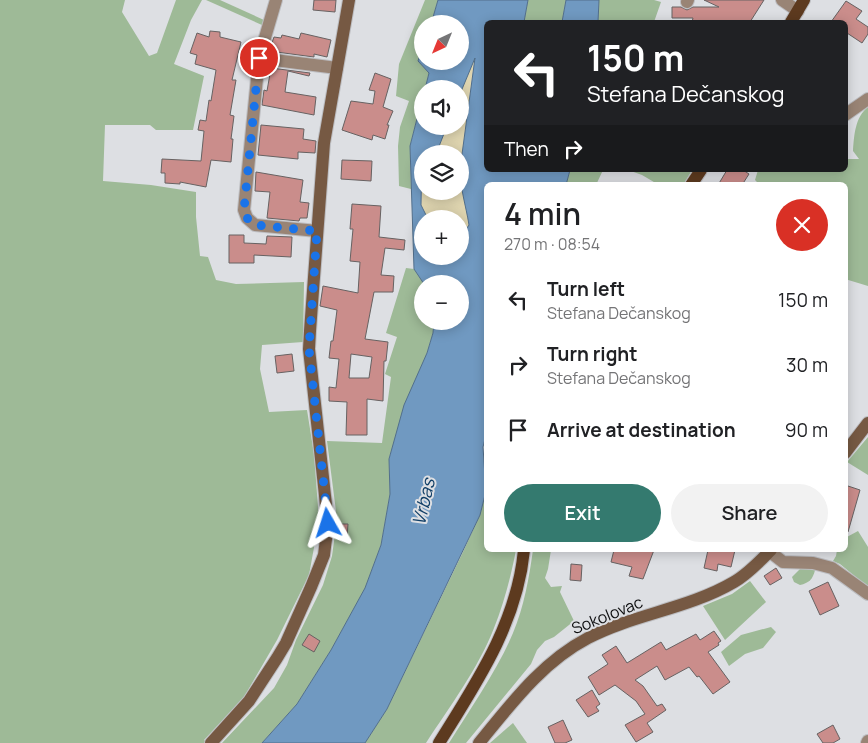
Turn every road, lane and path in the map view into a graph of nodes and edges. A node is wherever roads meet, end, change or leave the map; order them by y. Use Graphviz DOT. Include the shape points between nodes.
graph roads {
  1 [pos="276,0"];
  2 [pos="349,0"];
  3 [pos="782,0"];
  4 [pos="801,5"];
  5 [pos="792,20"];
  6 [pos="259,58"];
  7 [pos="337,68"];
  8 [pos="868,99"];
  9 [pos="848,113"];
  10 [pos="317,231"];
  11 [pos="868,423"];
  12 [pos="848,449"];
  13 [pos="524,552"];
  14 [pos="769,552"];
  15 [pos="771,552"];
  16 [pos="868,594"];
  17 [pos="211,743"];
  18 [pos="439,743"];
  19 [pos="479,743"];
  1 -- 6 [label="street"];
  2 -- 7 [label="street"];
  3 -- 4 [label="street"];
  4 -- 5 [label="main road"];
  6 -- 7 [label="street"];
  6 -- 10 [label="street" via="244,214 252,224 259,226"];
  7 -- 10 [label="street" via="324,143"];
  8 -- 9 [label="street"];
  10 -- 17 [label="street" via="309,349 328,523 324,555 277,658 249,701"];
  11 -- 12 [label="street"];
  13 -- 18 [label="main road" via="518,588 502,634 485,670"];
  14 -- 19 [label="street, Sokolovac" via="743,576 719,590 692,602 623,623 565,650 528,685"];
  15 -- 16 [label="street" via="783,562 813,563 832,568"];
}
